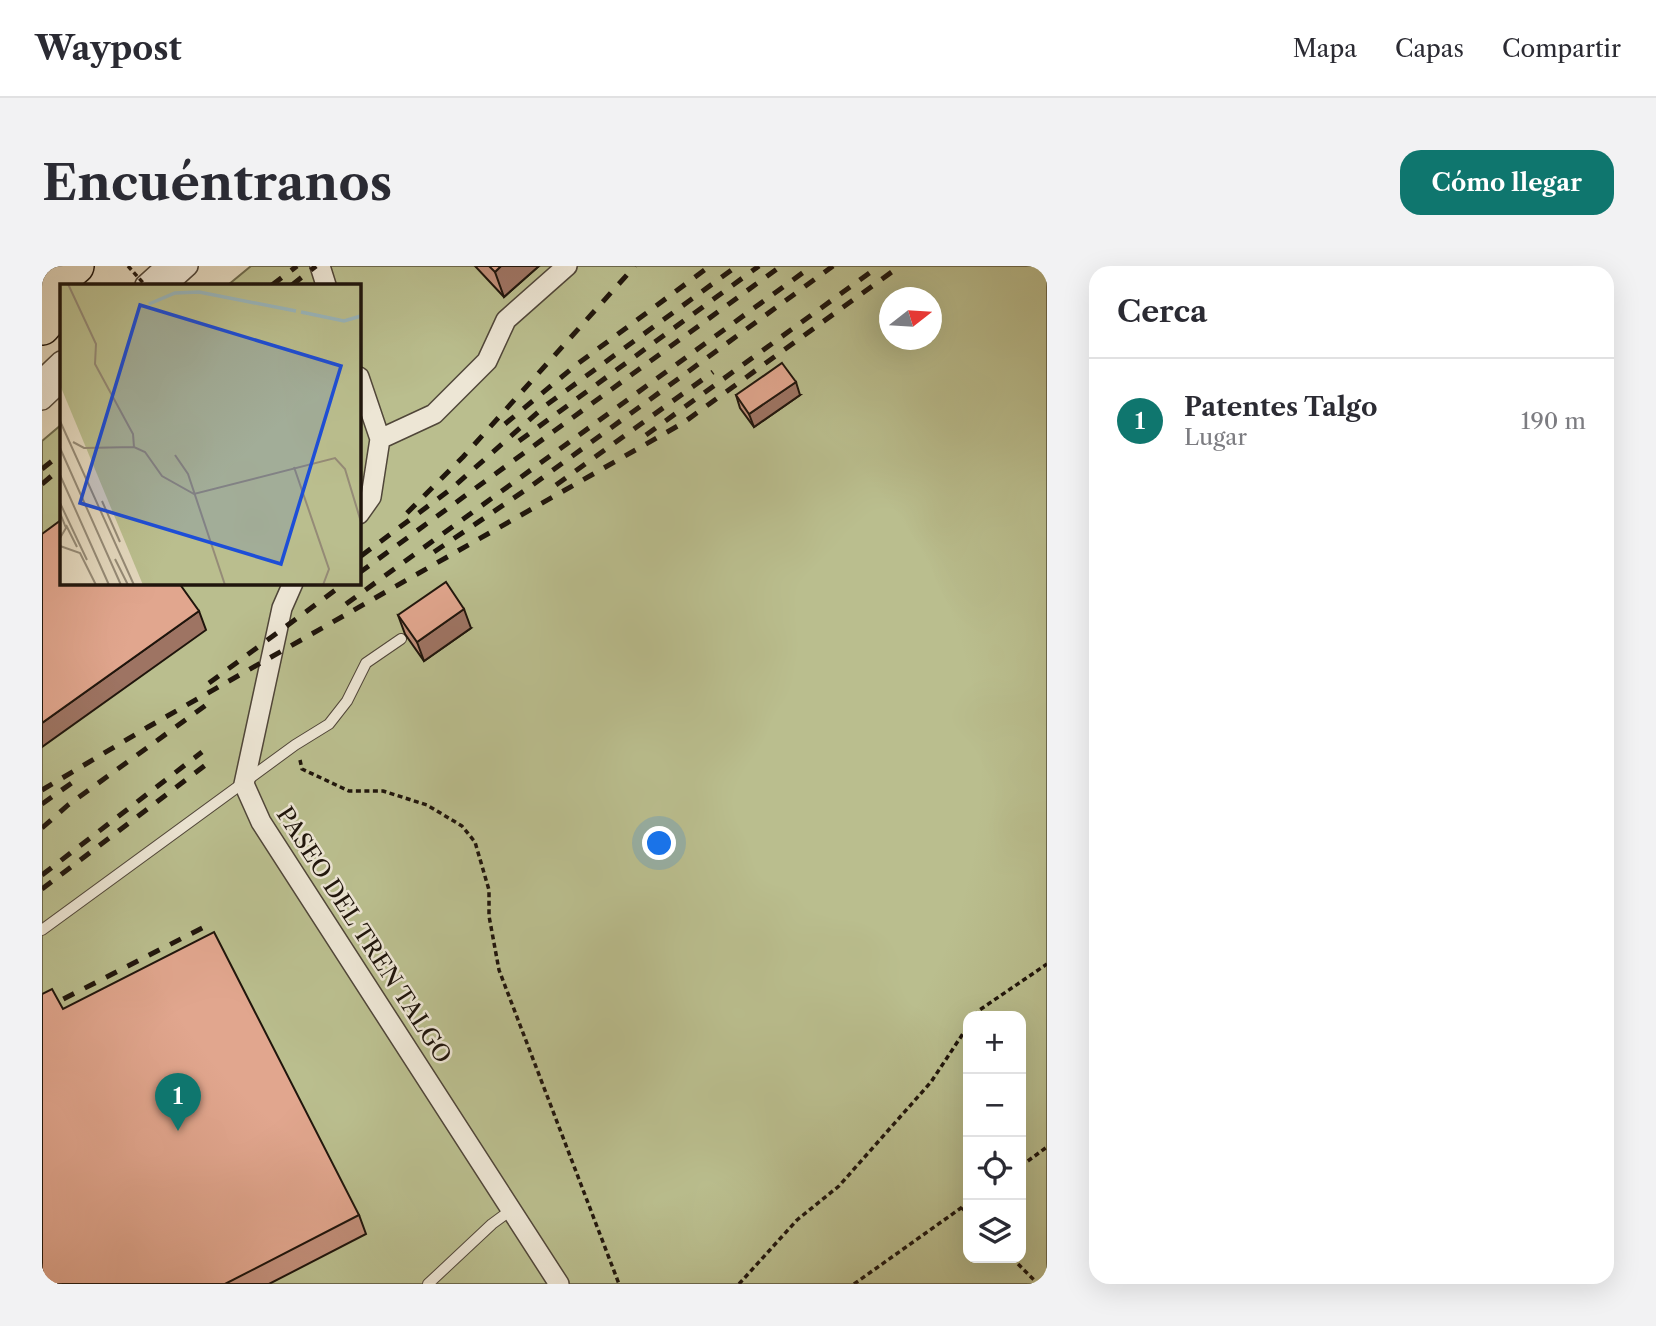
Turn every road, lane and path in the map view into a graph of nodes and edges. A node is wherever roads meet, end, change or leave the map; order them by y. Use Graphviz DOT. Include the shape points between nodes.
graph roads {
  1 [pos="76,266"];
  2 [pos="92,266"];
  3 [pos="128,266"];
  4 [pos="166,266"];
  5 [pos="188,266"];
  6 [pos="567,266"];
  7 [pos="78,284"];
  8 [pos="144,284"];
  9 [pos="146,284"];
  10 [pos="168,284"];
  11 [pos="42,295"];
  12 [pos="60,306"];
  13 [pos="42,327"];
  14 [pos="60,362"];
  15 [pos="42,379"];
  16 [pos="360,380"];
  17 [pos="60,383"];
  18 [pos="60,390"];
  19 [pos="42,400"];
  20 [pos="42,412"];
  21 [pos="380,439"];
  22 [pos="360,513"];
  23 [pos="293,584"];
  24 [pos="401,639"];
  25 [pos="295,745"];
  26 [pos="244,784"];
  27 [pos="42,930"];
  28 [pos="1047,964"];
  29 [pos="978,1011"];
  30 [pos="963,1034"];
  31 [pos="1047,1147"];
  32 [pos="1026,1162"];
  33 [pos="962,1208"];
  34 [pos="511,1210"];
  35 [pos="1017,1263"];
  36 [pos="428,1284"];
  37 [pos="559,1284"];
  38 [pos="619,1284"];
  39 [pos="739,1284"];
  40 [pos="855,1284"];
  41 [pos="1038,1284"];
  1 -- 11 [label="highway"];
  2 -- 7 [label="highway"];
  3 -- 8 [label="path, bridge"];
  4 -- 9 [label="street"];
  5 -- 10 [label="street"];
  6 -- 21 [label="street" via="506,320 486,361 434,414"];
  12 -- 13 [label="highway"];
  14 -- 15 [label="street"];
  16 -- 21 [label="street"];
  17 -- 19 [label="street"];
  18 -- 20 [label="lane"];
  21 -- 22 [label="street" via="371,497"];
  23 -- 26 [label="street" via="282,608"];
  24 -- 25 [label="lane" via="366,663 329,724"];
  25 -- 26 [label="lane"];
  25 -- 38 [label="path" via="302,769 349,791 383,791 427,805 462,826 475,842 489,890 499,970"];
  26 -- 27 [label="lane"];
  26 -- 34 [label="street, PASEO DEL TREN TALGO" via="261,822"];
  28 -- 29 [label="path"];
  30 -- 39 [label="path" via="931,1082 839,1186 797,1220"];
  31 -- 32 [label="path"];
  33 -- 40 [label="path"];
  34 -- 36 [label="lane"];
  34 -- 37 [label="street, PASEO DEL TREN TALGO"];
  35 -- 41 [label="path"];
}
